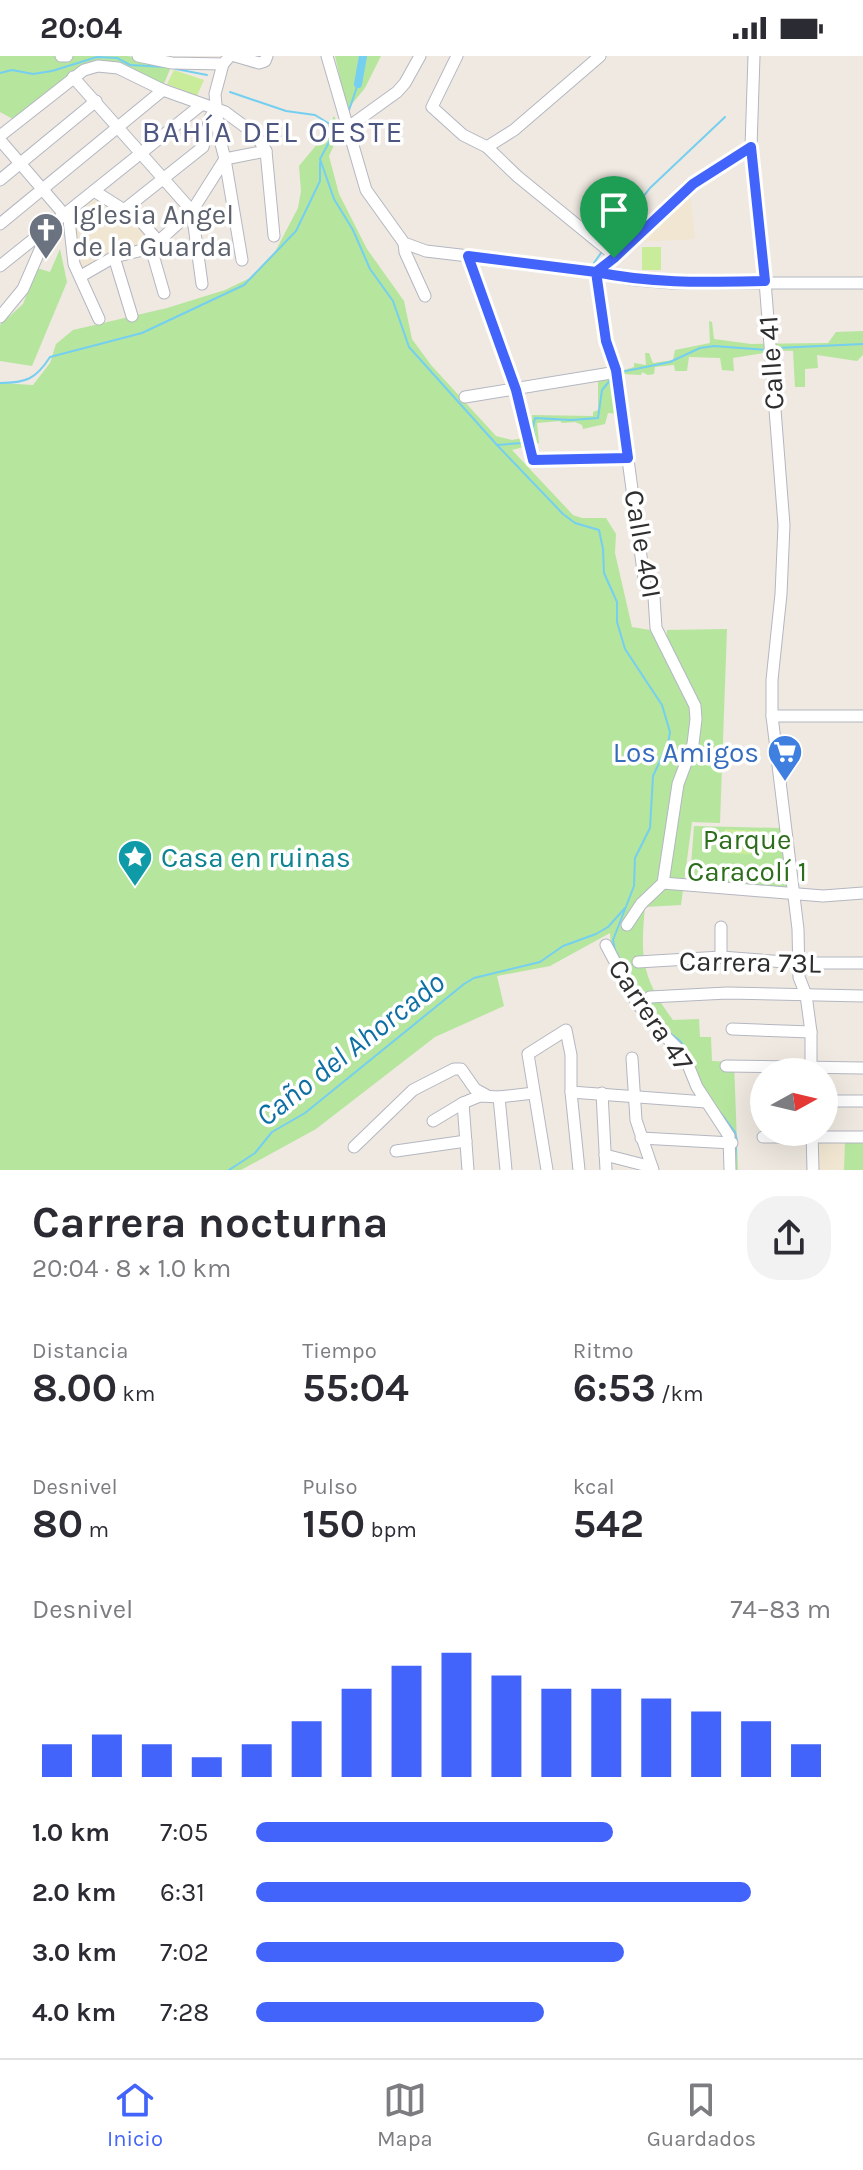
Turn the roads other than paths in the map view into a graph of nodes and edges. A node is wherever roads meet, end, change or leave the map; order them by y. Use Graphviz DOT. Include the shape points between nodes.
graph roads {
  1 [pos="327,56"];
  2 [pos="420,56"];
  3 [pos="457,56"];
  4 [pos="600,56"];
  5 [pos="754,56"];
  6 [pos="144,57"];
  7 [pos="266,58"];
  8 [pos="230,59"];
  9 [pos="194,60"];
  10 [pos="73,77"];
  11 [pos="163,90"];
  12 [pos="96,101"];
  13 [pos="201,105"];
  14 [pos="216,108"];
  15 [pos="346,125"];
  16 [pos="118,126"];
  17 [pos="0,138"];
  18 [pos="487,147"];
  19 [pos="751,147"];
  20 [pos="266,151"];
  21 [pos="140,153"];
  22 [pos="225,159"];
  23 [pos="20,164"];
  24 [pos="162,177"];
  25 [pos="0,180"];
  26 [pos="42,188"];
  27 [pos="94,191"];
  28 [pos="125,209"];
  29 [pos="192,211"];
  30 [pos="65,214"];
  31 [pos="0,224"];
  32 [pos="49,228"];
  33 [pos="274,236"];
  34 [pos="404,243"];
  35 [pos="155,244"];
  36 [pos="612,254"];
  37 [pos="468,256"];
  38 [pos="114,257"];
  39 [pos="242,260"];
  40 [pos="0,266"];
  41 [pos="596,272"];
  42 [pos="81,276"];
  43 [pos="765,281"];
  44 [pos="863,283"];
  45 [pos="202,284"];
  46 [pos="164,293"];
  47 [pos="425,296"];
  48 [pos="3,309"];
  49 [pos="132,316"];
  50 [pos="99,319"];
  51 [pos="617,376"];
  52 [pos="516,390"];
  53 [pos="465,397"];
  54 [pos="628,458"];
  55 [pos="772,716"];
  56 [pos="863,716"];
  57 [pos="663,883"];
  58 [pos="794,893"];
  59 [pos="863,893"];
  60 [pos="627,925"];
  61 [pos="721,927"];
  62 [pos="606,945"];
  63 [pos="721,957"];
  64 [pos="638,962"];
  65 [pos="798,963"];
  66 [pos="863,963"];
  67 [pos="806,995"];
  68 [pos="863,996"];
  69 [pos="650,997"];
  70 [pos="732,1029"];
  71 [pos="811,1032"];
  72 [pos="632,1058"];
  73 [pos="811,1058"];
  74 [pos="726,1066"];
  75 [pos="750,1067"];
  76 [pos="838,1068"];
  77 [pos="863,1068"];
  78 [pos="571,1092"];
  79 [pos="534,1093"];
  80 [pos="602,1093"];
  81 [pos="493,1096"];
  82 [pos="632,1096"];
  83 [pos="838,1101"];
  84 [pos="863,1101"];
  85 [pos="706,1102"];
  86 [pos="463,1103"];
  87 [pos="433,1121"];
  88 [pos="838,1136"];
  89 [pos="863,1137"];
  90 [pos="641,1138"];
  91 [pos="466,1141"];
  92 [pos="732,1143"];
  93 [pos="812,1146"];
  94 [pos="354,1147"];
  95 [pos="396,1151"];
  96 [pos="605,1155"];
  97 [pos="652,1168"];
  98 [pos="550,1169"];
  99 [pos="468,1170"];
  100 [pos="506,1170"];
  101 [pos="579,1170"];
  102 [pos="606,1170"];
  103 [pos="730,1170"];
  104 [pos="813,1170"];
  1 -- 15 [label="street"];
  2 -- 15 [label="street" via="397,92"];
  3 -- 18 [label="street" via="432,107 463,135"];
  4 -- 18 [label="street"];
  5 -- 19 [label="street, Calle 41"];
  6 -- 9 [label="street" via="172,63"];
  7 -- 8 [label="street" via="259,63"];
  8 -- 9 [label="street"];
  8 -- 14 [label="street" via="215,94"];
  10 -- 11 [label="street" via="108,66"];
  10 -- 12 [label="street"];
  10 -- 17 [label="street"];
  11 -- 13 [label="street"];
  11 -- 16 [label="street"];
  12 -- 16 [label="street"];
  12 -- 23 [label="street"];
  13 -- 14 [label="street"];
  13 -- 21 [label="street"];
  14 -- 20 [label="street" via="255,134"];
  14 -- 22 [label="street"];
  14 -- 24 [label="street" via="203,147"];
  15 -- 34 [label="street" via="366,190"];
  16 -- 21 [label="street"];
  16 -- 26 [label="street"];
  17 -- 23 [label="street"];
  18 -- 36 [label="street"];
  19 -- 36 [label="street" via="693,184"];
  19 -- 43 [label="street, Calle 41"];
  20 -- 22 [label="street"];
  20 -- 33 [label="street"];
  21 -- 24 [label="street"];
  21 -- 27 [label="street"];
  22 -- 29 [label="street"];
  22 -- 39 [label="street"];
  23 -- 25 [label="street"];
  23 -- 26 [label="street"];
  24 -- 28 [label="street"];
  24 -- 29 [label="street"];
  26 -- 30 [label="street"];
  26 -- 31 [label="street"];
  27 -- 28 [label="street"];
  27 -- 30 [label="street"];
  28 -- 35 [label="street" via="140,220"];
  29 -- 35 [label="street"];
  29 -- 45 [label="street"];
  30 -- 32 [label="street"];
  30 -- 42 [label="street"];
  32 -- 40 [label="street"];
  32 -- 48 [label="street" via="23,289"];
  34 -- 37 [label="street"];
  34 -- 47 [label="street"];
  35 -- 38 [label="street"];
  35 -- 46 [label="street"];
  36 -- 41 [label="street"];
  37 -- 41 [label="street"];
  37 -- 52 [label="street"];
  38 -- 42 [label="street"];
  38 -- 49 [label="street"];
  41 -- 43 [label="street" via="672,283"];
  41 -- 51 [label="street, Calle 40I"];
  42 -- 50 [label="street"];
  43 -- 44 [label="street"];
  43 -- 55 [label="street, Calle 41" via="784,525"];
  51 -- 52 [label="street"];
  51 -- 54 [label="street, Calle 40I"];
  52 -- 53 [label="street"];
  52 -- 54 [label="street" via="533,460"];
  54 -- 57 [label="street, Calle 40I" via="645,586 654,597 656,628 695,706 693,744 678,784"];
  55 -- 56 [label="street"];
  55 -- 58 [label="street, Calle 41"];
  57 -- 58 [label="street"];
  57 -- 60 [label="street"];
  58 -- 59 [label="street"];
  58 -- 65 [label="street, Calle 41"];
  61 -- 63 [label="street"];
  62 -- 85 [label="street, Carrera 47" via="637,1003 684,1055"];
  63 -- 64 [label="street, Carrera 73L"];
  63 -- 65 [label="street, Carrera 73L"];
  65 -- 66 [label="street, Carrera 73L"];
  65 -- 67 [label="street, Calle 41"];
  67 -- 68 [label="street"];
  67 -- 69 [label="street"];
  67 -- 71 [label="street, Calle 41"];
  70 -- 71 [label="street"];
  71 -- 73 [label="street, Calle 41"];
  72 -- 82 [label="street"];
  74 -- 75 [label="street"];
  76 -- 77 [label="street"];
  78 -- 79 [label="street" via="566,1030 528,1054"];
  78 -- 80 [label="street"];
  78 -- 101 [label="street"];
  79 -- 81 [label="street"];
  79 -- 98 [label="street"];
  80 -- 82 [label="street"];
  80 -- 96 [label="street"];
  81 -- 86 [label="street"];
  81 -- 94 [label="street" via="454,1069 413,1090"];
  81 -- 100 [label="street"];
  82 -- 85 [label="street"];
  82 -- 90 [label="street"];
  83 -- 84 [label="street"];
  85 -- 92 [label="street, Carrera 47"];
  86 -- 87 [label="street"];
  86 -- 91 [label="street"];
  88 -- 89 [label="street"];
  90 -- 92 [label="street"];
  90 -- 97 [label="street"];
  91 -- 95 [label="street"];
  91 -- 99 [label="street"];
  92 -- 103 [label="street"];
  93 -- 104 [label="street"];
  96 -- 97 [label="street"];
  96 -- 102 [label="street"];
}
